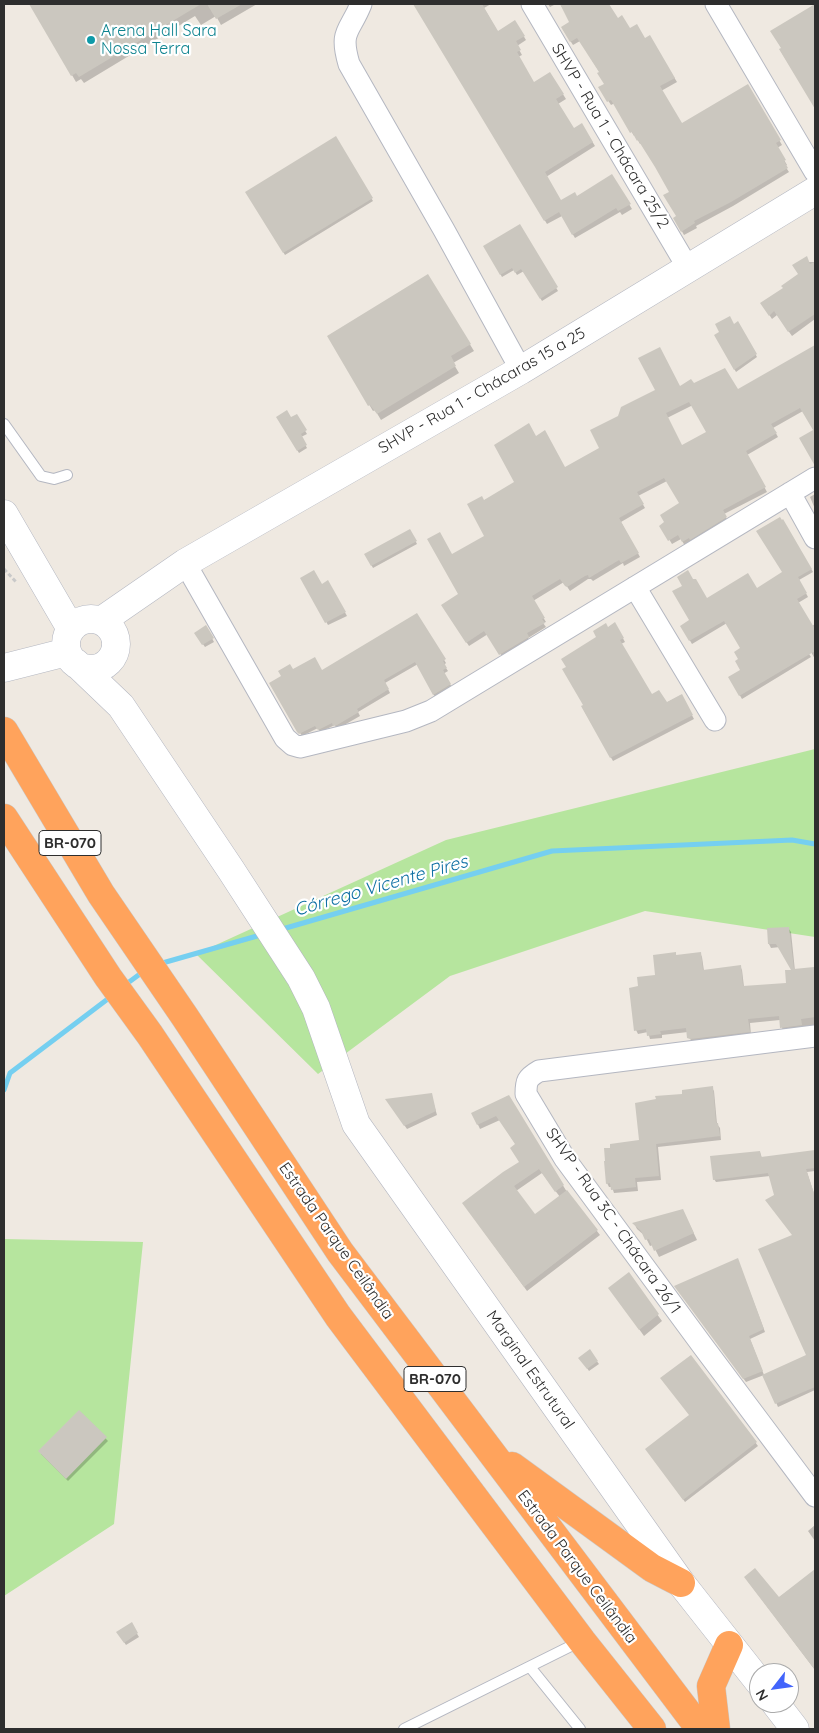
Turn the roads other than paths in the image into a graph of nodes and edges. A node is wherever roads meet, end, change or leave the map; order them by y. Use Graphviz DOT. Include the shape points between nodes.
graph roads {
  1 [pos="361,4"];
  2 [pos="532,4"];
  3 [pos="716,4"];
  4 [pos="815,172"];
  5 [pos="815,191"];
  6 [pos="688,268"];
  7 [pos="521,370"];
  8 [pos="4,424"];
  9 [pos="67,475"];
  10 [pos="815,478"];
  11 [pos="790,493"];
  12 [pos="4,514"];
  13 [pos="815,538"];
  14 [pos="185,563"];
  15 [pos="636,587"];
  16 [pos="111,637"];
  17 [pos="71,648"];
  18 [pos="4,668"];
  19 [pos="121,706"];
  20 [pos="715,720"];
  21 [pos="4,731"];
  22 [pos="4,818"];
  23 [pos="815,1036"];
  24 [pos="487,1448"];
  25 [pos="815,1496"];
  26 [pos="681,1583"];
  27 [pos="582,1641"];
  28 [pos="729,1645"];
  29 [pos="530,1667"];
  30 [pos="749,1670"];
  31 [pos="783,1713"];
  32 [pos="404,1729"];
  33 [pos="580,1729"];
  34 [pos="652,1729"];
  35 [pos="700,1729"];
  36 [pos="716,1729"];
  37 [pos="795,1729"];
  1 -- 7 [label="street" via="345,35 349,64"];
  2 -- 6 [label="street, SHVP - Rua 1 - Chácara 25/2"];
  3 -- 4 [label="street"];
  5 -- 6 [label="street, SHVP - Rua 1 - Chácaras 15 a 25"];
  6 -- 7 [label="street, SHVP - Rua 1 - Chácaras 15 a 25"];
  7 -- 14 [label="street, SHVP - Rua 1 - Chácaras 15 a 25"];
  8 -- 9 [label="lane" via="41,476 54,479"];
  10 -- 11 [label="street"];
  11 -- 13 [label="street"];
  11 -- 15 [label="street"];
  12 -- 17 [label="street, Marginal Estrutural"];
  14 -- 15 [label="street" via="285,738 300,747 406,721 431,710"];
  14 -- 16 [label="street, SHVP - Rua 1 - Chácaras 15 a 25" via="148,589"];
  15 -- 20 [label="street"];
  16 -- 17 [label="street" via="86,619 74,626"];
  16 -- 17 [label="street, SHVP - Rua 1 - Chácaras 15 a 25" via="111,660 97,668 89,669"];
  16 -- 19 [label="street"];
  17 -- 18 [label="street"];
  17 -- 19 [label="street, Marginal Estrutural"];
  19 -- 26 [label="street, Marginal Estrutural" via="301,978 316,1008 356,1124"];
  21 -- 24 [label="highway, Estrada Parque Ceilândia / BR-070" via="101,894 340,1252"];
  22 -- 27 [label="highway, BR-070" via="338,1316"];
  23 -- 25 [label="street, SHVP - Rua 3C - Chácara 26/1" via="539,1071 526,1082 526,1094 565,1159"];
  24 -- 26 [label="highway" via="652,1568"];
  24 -- 35 [label="highway, Estrada Parque Ceilândia / BR-070"];
  26 -- 28 [label="street, Marginal Estrutural"];
  27 -- 29 [label="lane"];
  27 -- 34 [label="highway, BR-070"];
  28 -- 30 [label="street, Marginal Estrutural"];
  28 -- 36 [label="highway" via="711,1686"];
  29 -- 32 [label="lane"];
  29 -- 33 [label="lane"];
  31 -- 37 [label="street"];
}
